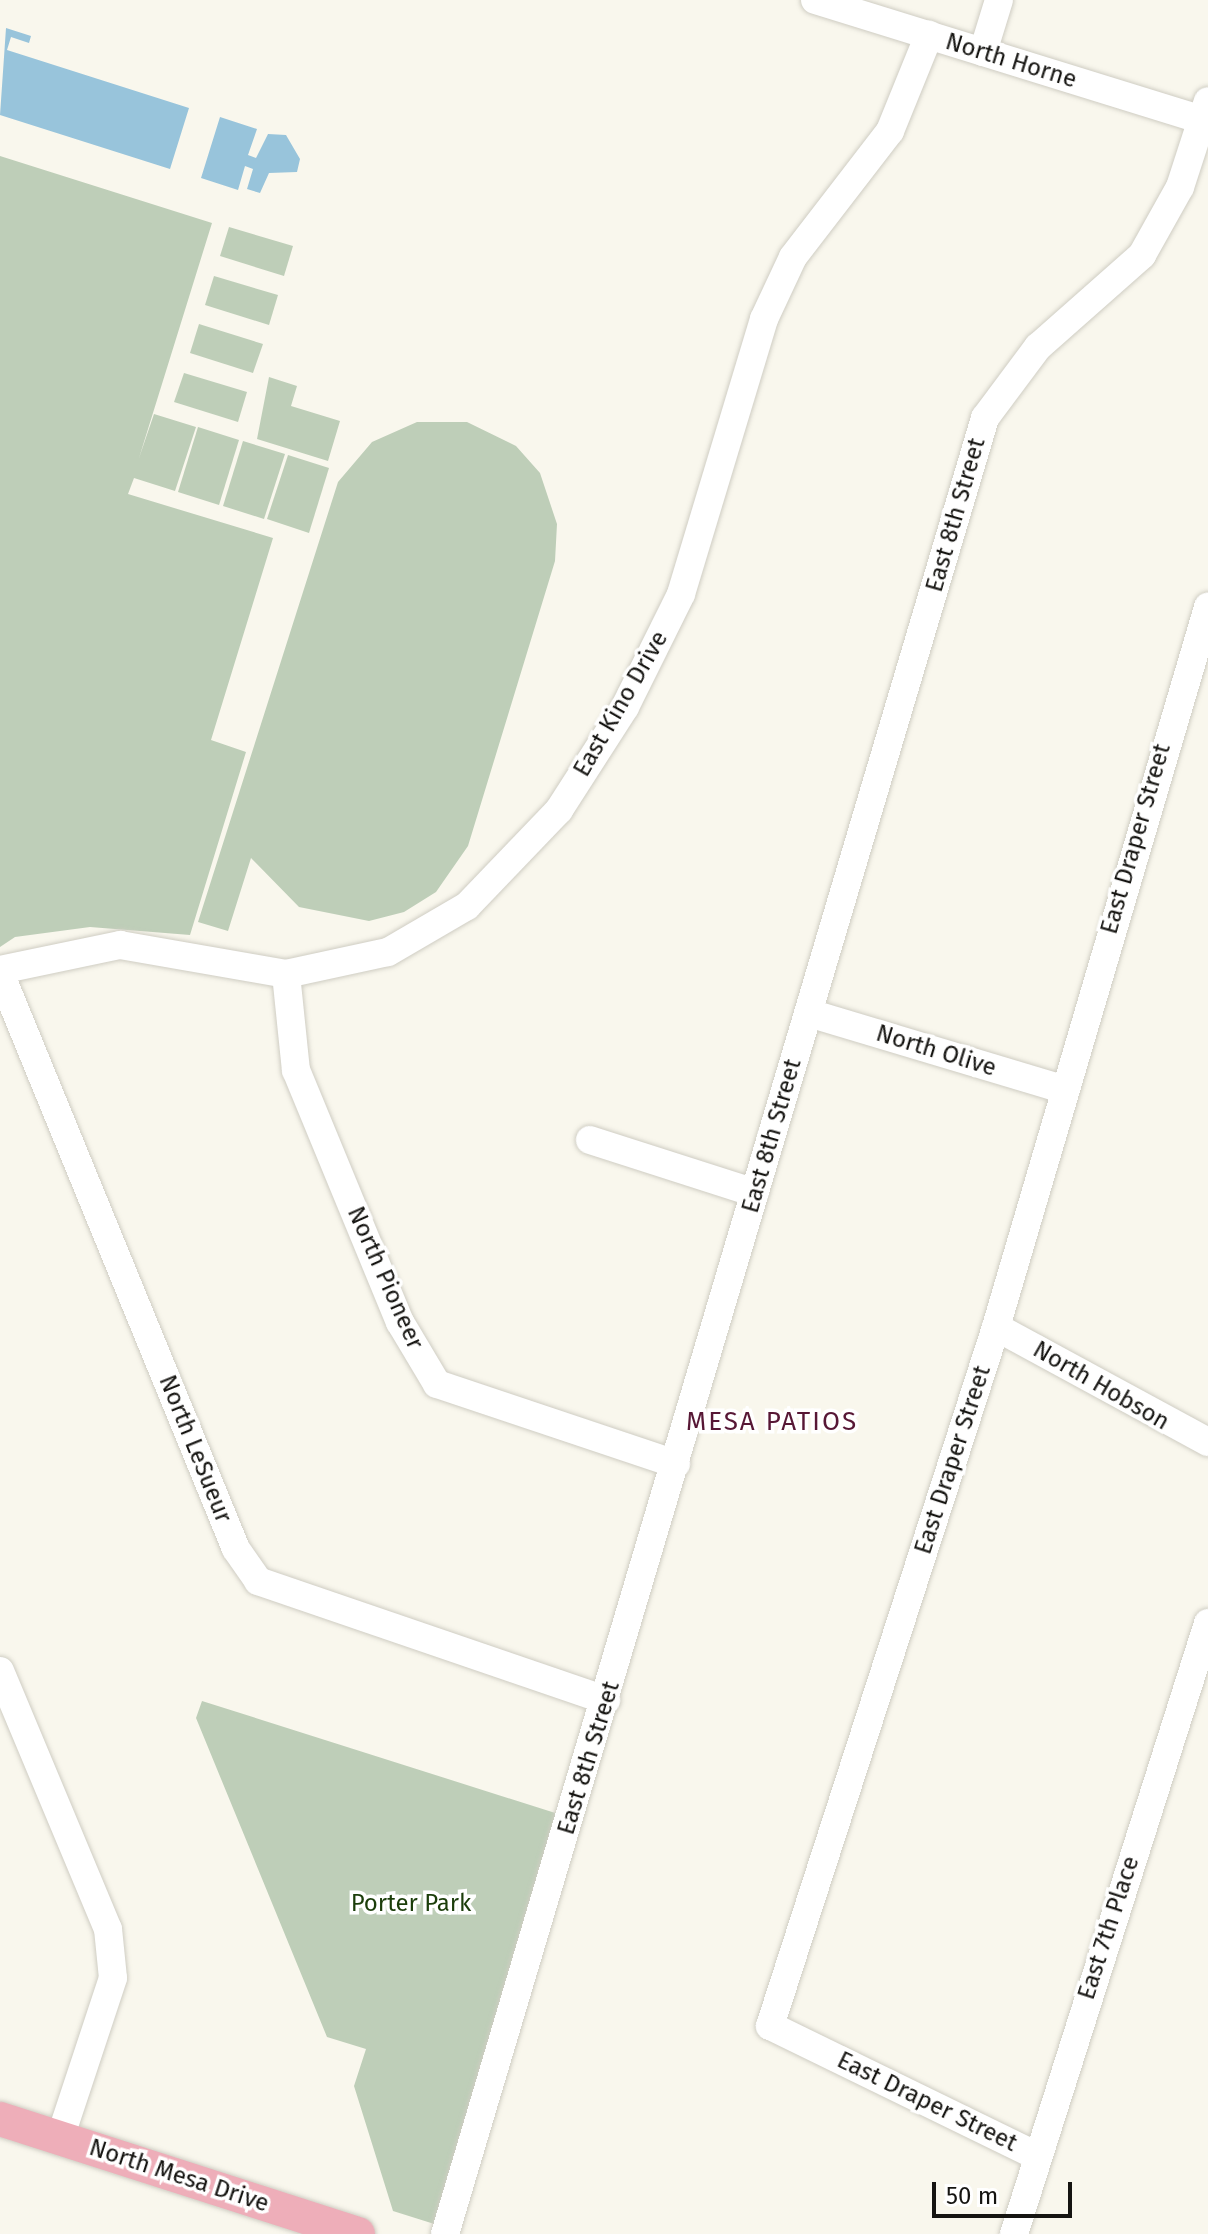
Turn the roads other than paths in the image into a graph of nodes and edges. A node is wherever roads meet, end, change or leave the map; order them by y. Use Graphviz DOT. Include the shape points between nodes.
graph roads {
  1 [pos="815,0"];
  2 [pos="999,0"];
  3 [pos="929,35"];
  4 [pos="983,52"];
  5 [pos="1206,114"];
  6 [pos="1208,607"];
  7 [pos="0,972"];
  8 [pos="286,974"];
  9 [pos="809,1013"];
  10 [pos="1063,1089"];
  11 [pos="590,1140"];
  12 [pos="755,1193"];
  13 [pos="996,1327"];
  14 [pos="1208,1442"];
  15 [pos="676,1464"];
  16 [pos="1208,1623"];
  17 [pos="0,1671"];
  18 [pos="606,1700"];
  19 [pos="11,1728"];
  20 [pos="0,2119"];
  21 [pos="60,2138"];
  22 [pos="1037,2156"];
  23 [pos="358,2234"];
  24 [pos="445,2234"];
  25 [pos="1014,2234"];
  1 -- 3 [label="street, North Horne"];
  2 -- 4 [label="street"];
  3 -- 4 [label="street, North Horne"];
  3 -- 8 [label="street, East Kino Drive" via="890,131 793,257 764,319 681,594 625,707 559,810 467,906 388,952"];
  4 -- 5 [label="street, North Horne"];
  5 -- 9 [label="street, East 8th Street" via="1180,187 1142,255 1038,347 985,418"];
  6 -- 10 [label="street, East Draper Street"];
  7 -- 8 [label="street, East Kino Drive" via="120,945"];
  7 -- 18 [label="street, North LeSueur" via="236,1549 258,1581"];
  8 -- 15 [label="street, North Pioneer" via="296,1070 400,1322 437,1384"];
  9 -- 10 [label="street, North Olive"];
  9 -- 12 [label="street, East 8th Street"];
  10 -- 13 [label="street, East Draper Street"];
  11 -- 12 [label="street"];
  12 -- 15 [label="street, East 8th Street"];
  13 -- 14 [label="street, North Hobson"];
  13 -- 22 [label="street, East Draper Street" via="770,2026"];
  15 -- 18 [label="street, East 8th Street"];
  16 -- 22 [label="street, East 7th Place"];
  17 -- 19 [label="street"];
  18 -- 24 [label="street, East 8th Street"];
  19 -- 21 [label="street" via="108,1929 113,1978"];
  20 -- 21 [label="main road, North Mesa Drive"];
  21 -- 23 [label="main road, North Mesa Drive"];
  22 -- 25 [label="street, East 7th Place"];
}
